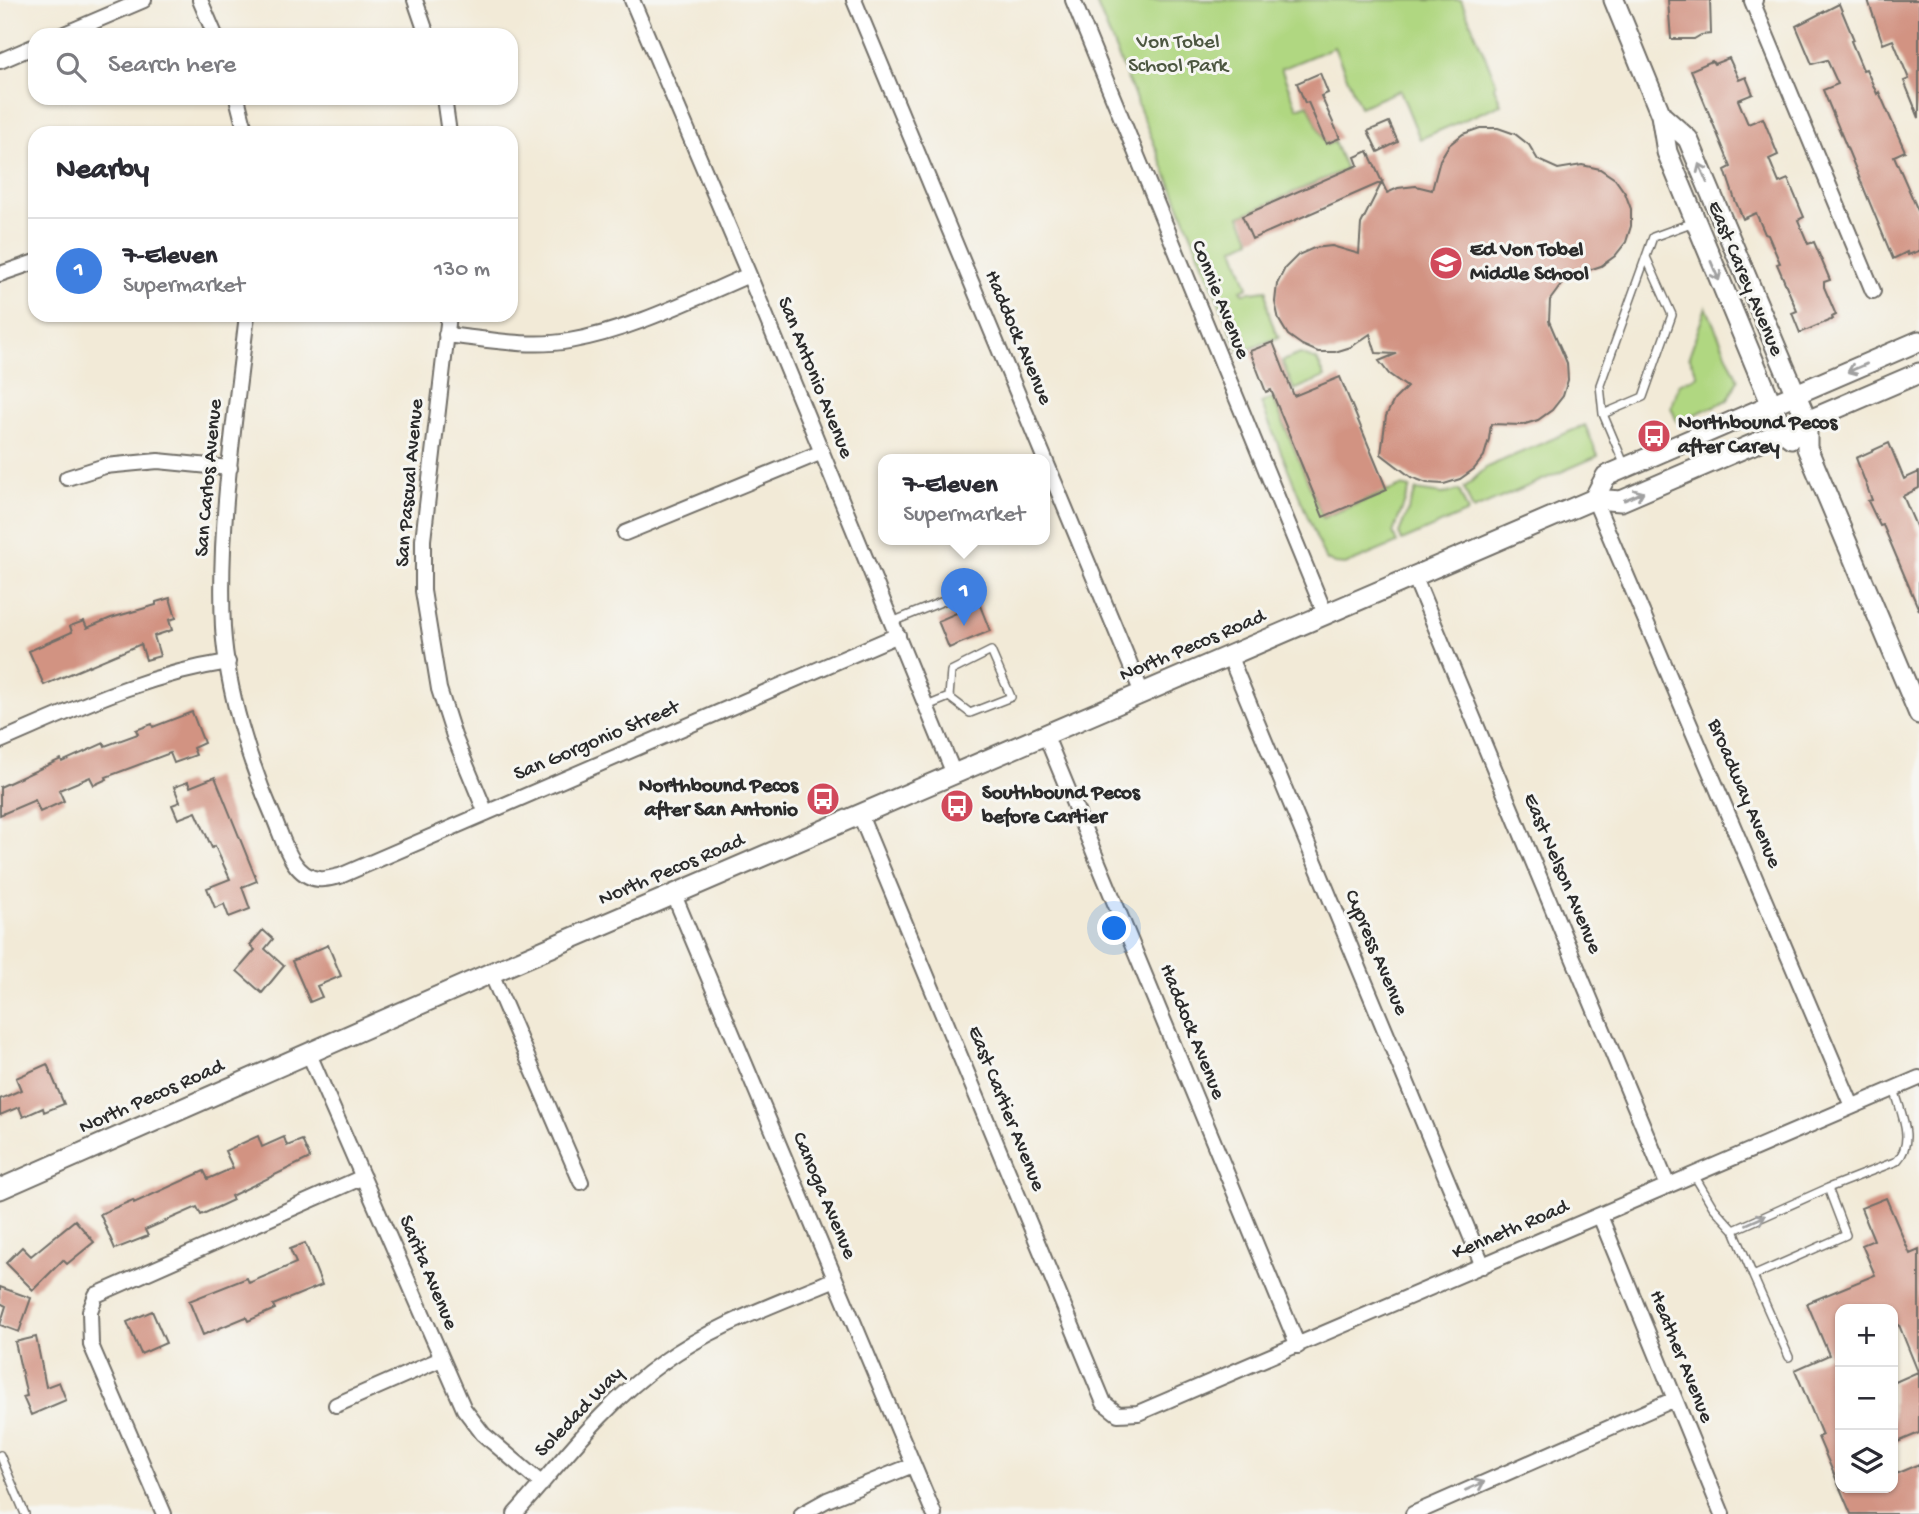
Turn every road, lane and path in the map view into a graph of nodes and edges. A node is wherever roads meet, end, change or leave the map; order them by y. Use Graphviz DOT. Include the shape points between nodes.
graph roads {
  1 [pos="144,0"];
  2 [pos="200,0"];
  3 [pos="415,0"];
  4 [pos="632,0"];
  5 [pos="854,0"];
  6 [pos="1073,0"];
  7 [pos="1614,0"];
  8 [pos="1754,1"];
  9 [pos="78,28"];
  10 [pos="212,28"];
  11 [pos="425,28"];
  12 [pos="28,50"];
  13 [pos="0,61"];
  14 [pos="239,105"];
  15 [pos="445,105"];
  16 [pos="1661,115"];
  17 [pos="244,126"];
  18 [pos="448,126"];
  19 [pos="1695,222"];
  20 [pos="1646,257"];
  21 [pos="28,265"];
  22 [pos="0,275"];
  23 [pos="749,275"];
  24 [pos="1873,291"];
  25 [pos="246,322"];
  26 [pos="448,322"];
  27 [pos="446,335"];
  28 [pos="1919,341"];
  29 [pos="1919,373"];
  30 [pos="1795,394"];
  31 [pos="1772,405"];
  32 [pos="1603,414"];
  33 [pos="1807,421"];
  34 [pos="1783,432"];
  35 [pos="1807,448"];
  36 [pos="822,452"];
  37 [pos="1043,454"];
  38 [pos="230,468"];
  39 [pos="1626,468"];
  40 [pos="1050,472"];
  41 [pos="67,478"];
  42 [pos="1594,499"];
  43 [pos="625,533"];
  44 [pos="1415,578"];
  45 [pos="963,593"];
  46 [pos="1326,616"];
  47 [pos="895,629"];
  48 [pos="1228,655"];
  49 [pos="228,662"];
  50 [pos="1142,693"];
  51 [pos="949,696"];
  52 [pos="927,706"];
  53 [pos="1919,715"];
  54 [pos="1045,734"];
  55 [pos="0,741"];
  56 [pos="954,774"];
  57 [pos="486,813"];
  58 [pos="860,815"];
  59 [pos="311,877"];
  60 [pos="674,895"];
  61 [pos="491,973"];
  62 [pos="309,1054"];
  63 [pos="1919,1078"];
  64 [pos="1894,1088"];
  65 [pos="1852,1106"];
  66 [pos="1693,1175"];
  67 [pos="363,1177"];
  68 [pos="581,1182"];
  69 [pos="1668,1186"];
  70 [pos="1828,1188"];
  71 [pos="0,1189"];
  72 [pos="1600,1216"];
  73 [pos="1734,1230"];
  74 [pos="1483,1266"];
  75 [pos="1753,1276"];
  76 [pos="835,1279"];
  77 [pos="1298,1346"];
  78 [pos="1789,1357"];
  79 [pos="441,1359"];
  80 [pos="1675,1399"];
  81 [pos="337,1405"];
  82 [pos="1118,1414"];
  83 [pos="0,1455"];
  84 [pos="912,1465"];
  85 [pos="542,1483"];
  86 [pos="25,1514"];
  87 [pos="164,1514"];
  88 [pos="515,1514"];
  89 [pos="802,1514"];
  90 [pos="934,1514"];
  91 [pos="1413,1514"];
  92 [pos="1722,1514"];
  1 -- 9 [label="street"];
  2 -- 10 [label="street"];
  3 -- 11 [label="street"];
  4 -- 23 [label="street, San Antonio Avenue"];
  5 -- 37 [label="street, Haddock Avenue"];
  6 -- 46 [label="street, Connie Avenue"];
  7 -- 16 [label="main road, East Carey Avenue"];
  8 -- 24 [label="street"];
  12 -- 13 [label="street"];
  14 -- 17 [label="street"];
  15 -- 18 [label="street"];
  16 -- 19 [label="main road, East Carey Avenue" via="1667,152"];
  30 -- 16 [label="main road, East Carey Avenue, one-way" via="1688,139"];
  19 -- 20 [label="lane" via="1653,237"];
  19 -- 31 [label="main road, East Carey Avenue, one-way"];
  20 -- 32 [label="lane" via="1600,385"];
  20 -- 32 [label="lane" via="1672,315 1643,397"];
  21 -- 22 [label="street"];
  23 -- 27 [label="street" via="639,322 568,341 522,343"];
  23 -- 36 [label="street, San Antonio Avenue"];
  25 -- 38 [label="street, San Carlos Avenue"];
  26 -- 27 [label="street, San Pascual Avenue"];
  27 -- 57 [label="street, San Pascual Avenue" via="423,540 423,591 439,690"];
  28 -- 30 [label="main road, North Pecos Road, one-way"];
  29 -- 33 [label="main road, North Pecos Road"];
  30 -- 31 [label="main road, North Pecos Road"];
  30 -- 33 [label="main road, East Carey Avenue"];
  31 -- 34 [label="main road, East Carey Avenue"];
  31 -- 39 [label="main road, North Pecos Road"];
  32 -- 39 [label="lane"];
  33 -- 34 [label="main road, North Pecos Road"];
  33 -- 35 [label="main road, East Carey Avenue"];
  34 -- 35 [label="main road"];
  42 -- 34 [label="main road, North Pecos Road, one-way" via="1621,501"];
  35 -- 53 [label="main road, East Carey Avenue"];
  36 -- 43 [label="street"];
  36 -- 47 [label="street, San Antonio Avenue"];
  38 -- 41 [label="street" via="159,461 105,466"];
  38 -- 49 [label="street, San Carlos Avenue" via="222,534"];
  39 -- 42 [label="main road, North Pecos Road" via="1606,476"];
  40 -- 50 [label="street, Haddock Avenue"];
  42 -- 44 [label="main road, North Pecos Road"];
  42 -- 65 [label="street, Broadway Avenue"];
  44 -- 46 [label="main road, North Pecos Road"];
  44 -- 69 [label="street, East Nelson Avenue"];
  45 -- 47 [label="lane"];
  46 -- 48 [label="main road, North Pecos Road"];
  47 -- 52 [label="street, San Antonio Avenue"];
  47 -- 57 [label="street, San Gorgonio Street"];
  48 -- 50 [label="main road, North Pecos Road"];
  48 -- 74 [label="street, Cypress Avenue"];
  49 -- 55 [label="street" via="125,687"];
  49 -- 59 [label="street, San Carlos Avenue" via="261,790 292,859 301,873"];
  50 -- 54 [label="main road, North Pecos Road"];
  51 -- 51 [label="lane" via="970,713 1011,697 991,651 951,671"];
  51 -- 52 [label="lane"];
  52 -- 56 [label="street, San Antonio Avenue"];
  54 -- 56 [label="main road, North Pecos Road"];
  54 -- 77 [label="street, Haddock Avenue"];
  56 -- 58 [label="main road, North Pecos Road"];
  57 -- 59 [label="street, San Gorgonio Street" via="340,876"];
  58 -- 60 [label="main road, North Pecos Road"];
  58 -- 82 [label="street, East Cartier Avenue" via="1104,1403"];
  60 -- 61 [label="main road, North Pecos Road"];
  60 -- 76 [label="street, Canoga Avenue"];
  61 -- 62 [label="main road, North Pecos Road"];
  61 -- 68 [label="street"];
  62 -- 67 [label="street, Sarita Avenue"];
  62 -- 71 [label="main road, North Pecos Road"];
  63 -- 64 [label="street, Kenneth Road"];
  64 -- 65 [label="street, Kenneth Road"];
  64 -- 70 [label="lane" via="1906,1130 1903,1155"];
  65 -- 66 [label="street, Kenneth Road"];
  66 -- 69 [label="street, Kenneth Road"];
  66 -- 73 [label="lane"];
  67 -- 79 [label="street, Sarita Avenue"];
  67 -- 87 [label="street" via="96,1295 90,1311 91,1345"];
  69 -- 72 [label="street, Kenneth Road"];
  73 -- 70 [label="lane, one-way"];
  70 -- 75 [label="lane" via="1846,1235"];
  72 -- 74 [label="street, Kenneth Road"];
  72 -- 80 [label="street, Heather Avenue"];
  73 -- 75 [label="lane"];
  74 -- 77 [label="street, Kenneth Road"];
  75 -- 78 [label="lane"];
  76 -- 84 [label="street, Canoga Avenue"];
  76 -- 85 [label="street, Soledad Way" via="712,1332 663,1361 616,1399"];
  77 -- 82 [label="street, Kenneth Road" via="1138,1413"];
  79 -- 81 [label="street"];
  79 -- 85 [label="street, Sarita Avenue" via="464,1409 482,1434"];
  91 -- 80 [label="street, one-way"];
  80 -- 92 [label="street, Heather Avenue"];
  83 -- 86 [label="lane"];
  84 -- 89 [label="street"];
  84 -- 90 [label="street, Canoga Avenue"];
  85 -- 88 [label="street, Soledad Way"];
}
